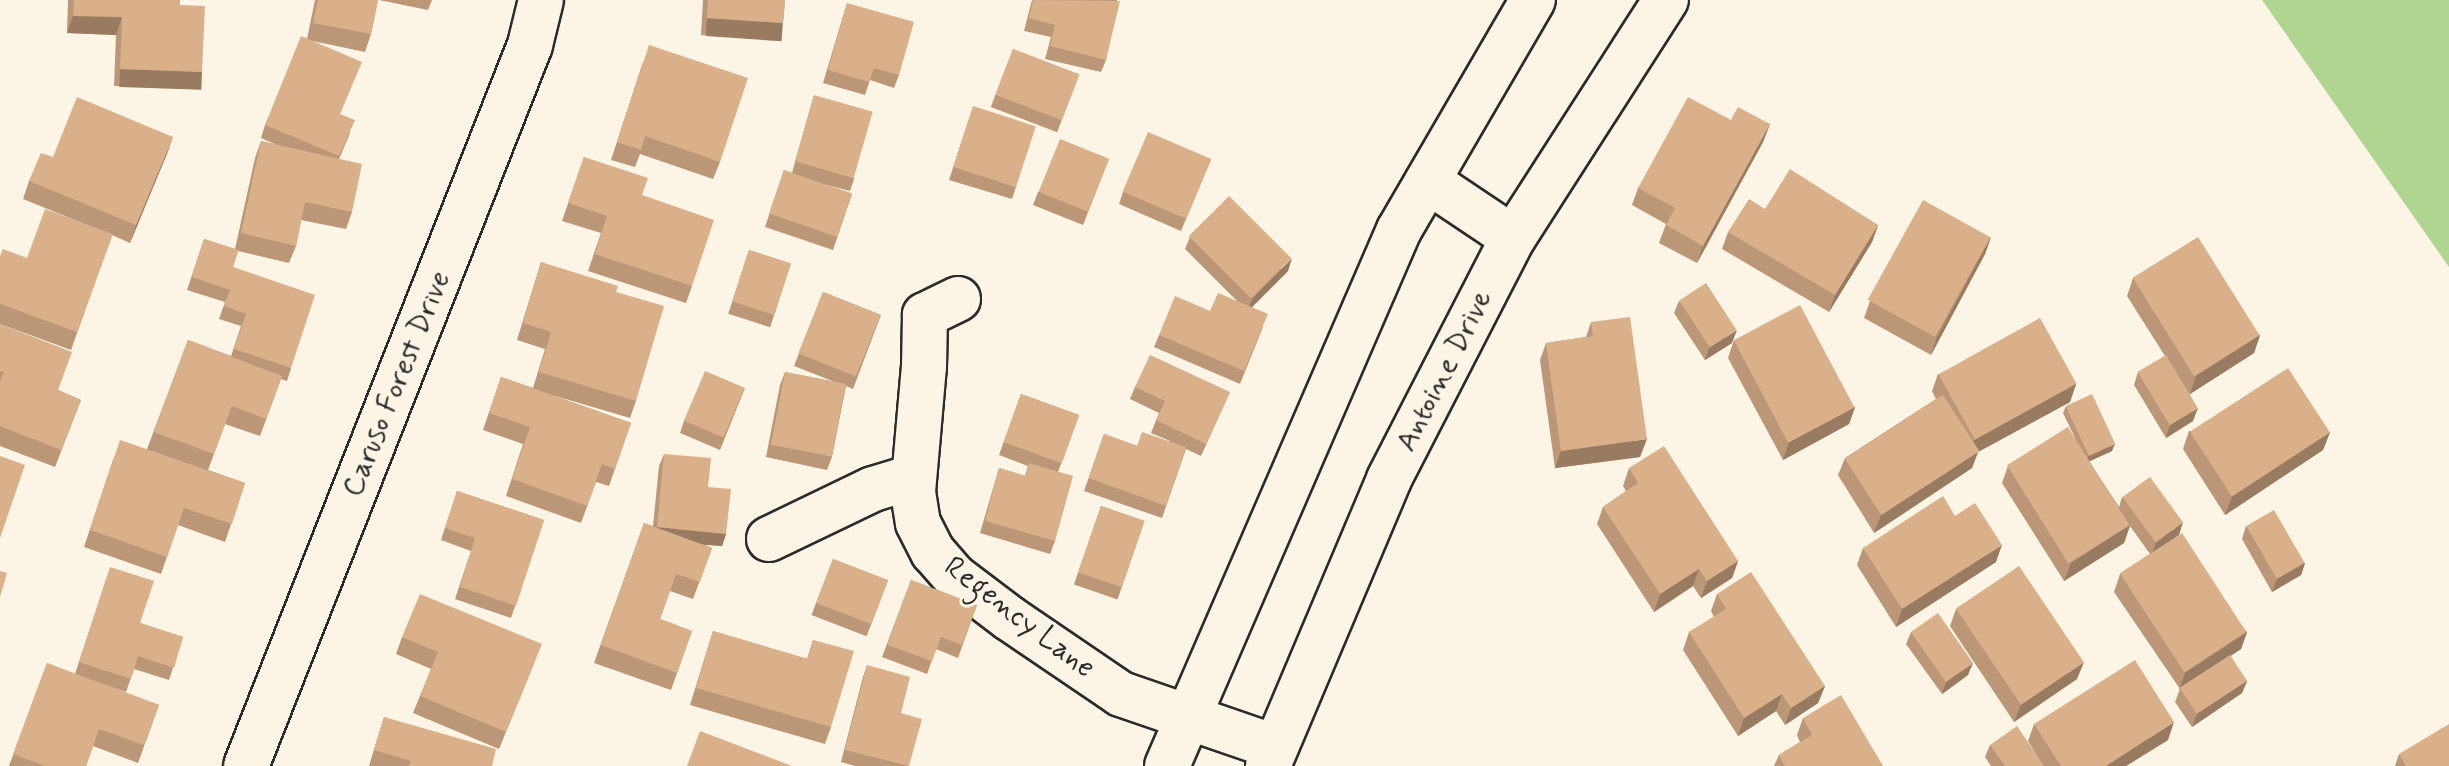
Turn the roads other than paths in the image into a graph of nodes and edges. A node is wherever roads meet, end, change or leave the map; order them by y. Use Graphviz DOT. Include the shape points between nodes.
graph roads {
  1 [pos="541,0"];
  2 [pos="1533,0"];
  3 [pos="1666,0"];
  4 [pos="1428,181"];
  5 [pos="1513,238"];
  6 [pos="958,299"];
  7 [pos="913,477"];
  8 [pos="769,539"];
  9 [pos="1186,716"];
  10 [pos="1271,756"];
  11 [pos="246,766"];
  12 [pos="1167,766"];
  1 -- 11 [label="main road, Caruso Forest Drive" via="530,45"];
  2 -- 4 [label="main road"];
  3 -- 5 [label="main road, Antoine Drive"];
  4 -- 5 [label="main road"];
  4 -- 9 [label="main road" via="1399,230"];
  5 -- 10 [label="main road, Antoine Drive" via="1389,479"];
  6 -- 7 [label="main road, Regency Lane" via="925,315"];
  7 -- 8 [label="main road" via="873,489"];
  7 -- 9 [label="main road, Regency Lane" via="918,523 933,552 955,577 1121,694"];
  9 -- 10 [label="main road, Regency Lane"];
  9 -- 12 [label="main road"];
}
